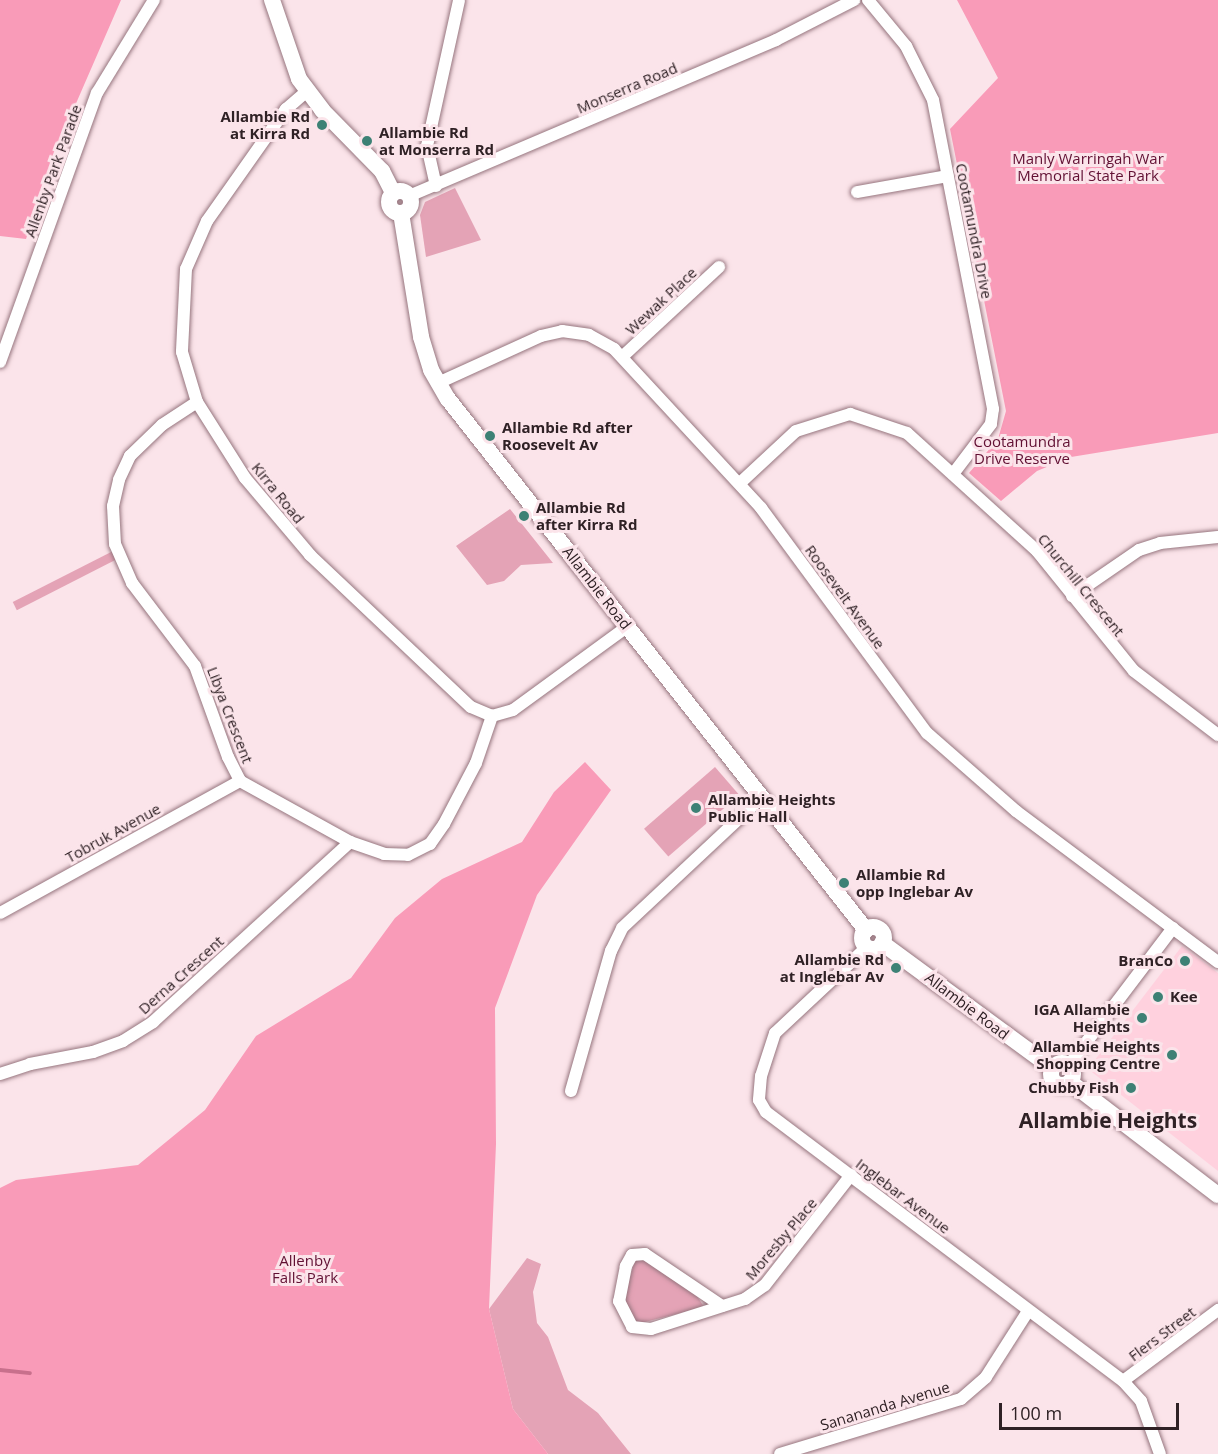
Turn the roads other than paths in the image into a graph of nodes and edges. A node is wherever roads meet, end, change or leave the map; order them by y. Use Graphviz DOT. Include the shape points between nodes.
graph roads {
  1 [pos="154,0"];
  2 [pos="272,0"];
  3 [pos="459,0"];
  4 [pos="854,0"];
  5 [pos="868,0"];
  6 [pos="307,91"];
  7 [pos="948,176"];
  8 [pos="436,186"];
  9 [pos="858,192"];
  10 [pos="401,195"];
  11 [pos="719,267"];
  12 [pos="623,356"];
  13 [pos="0,362"];
  14 [pos="438,383"];
  15 [pos="197,402"];
  16 [pos="953,474"];
  17 [pos="740,483"];
  18 [pos="1218,537"];
  19 [pos="1072,596"];
  20 [pos="627,627"];
  21 [pos="492,716"];
  22 [pos="1218,735"];
  23 [pos="240,781"];
  24 [pos="761,798"];
  25 [pos="350,842"];
  26 [pos="0,913"];
  27 [pos="1173,928"];
  28 [pos="875,945"];
  29 [pos="1218,962"];
  30 [pos="0,1074"];
  31 [pos="1069,1074"];
  32 [pos="571,1091"];
  33 [pos="851,1175"];
  34 [pos="1218,1195"];
  35 [pos="722,1306"];
  36 [pos="1218,1310"];
  37 [pos="1028,1311"];
  38 [pos="1123,1381"];
  39 [pos="780,1454"];
  40 [pos="1160,1454"];
  1 -- 13 [label="street, Allenby Park Parade" via="97,93"];
  2 -- 6 [label="main road" via="287,53"];
  3 -- 8 [label="street" via="427,147"];
  4 -- 8 [label="street, Monserra Road" via="776,40"];
  5 -- 7 [label="street, Cootamundra Drive" via="889,22 925,78"];
  6 -- 10 [label="main road"];
  6 -- 15 [label="street, Kirra Road" via="286,109 207,221 186,269 182,352"];
  7 -- 9 [label="street"];
  7 -- 16 [label="street, Cootamundra Drive" via="993,409 991,424"];
  8 -- 10 [label="street, Monserra Road"];
  10 -- 14 [label="main road, Allambie Road" via="410,207 401,213 421,337"];
  11 -- 12 [label="street, Wewak Place"];
  12 -- 14 [label="street, Roosevelt Avenue" via="590,335 562,330"];
  12 -- 17 [label="street, Roosevelt Avenue"];
  14 -- 20 [label="main road, Allambie Road"];
  15 -- 21 [label="street, Kirra Road" via="245,478 310,555 471,706"];
  15 -- 23 [label="street, Libya Crescent" via="162,425 130,456 118,480 113,506 115,544 132,583 195,666"];
  16 -- 17 [label="street, Churchill Crescent" via="907,433 850,414 796,430"];
  16 -- 19 [label="street, Churchill Crescent" via="1037,551"];
  17 -- 27 [label="street, Roosevelt Avenue" via="927,732 1016,811"];
  18 -- 19 [label="street" via="1160,543 1139,550"];
  19 -- 22 [label="street, Churchill Crescent" via="1134,672"];
  20 -- 21 [label="street" via="513,710"];
  20 -- 24 [label="main road, Allambie Road"];
  21 -- 25 [label="street, Libya Crescent" via="461,794 430,844 408,855 384,854"];
  23 -- 25 [label="street, Libya Crescent"];
  23 -- 26 [label="street, Tobruk Avenue"];
  24 -- 28 [label="main road, Allambie Road" via="866,930 862,938"];
  24 -- 32 [label="street" via="622,928 611,951"];
  25 -- 30 [label="street, Derna Crescent" via="153,1022 123,1041 93,1052"];
  27 -- 29 [label="street, Roosevelt Avenue"];
  27 -- 31 [label="street"];
  28 -- 31 [label="main road, Allambie Road" via="1052,1068 1056,1084"];
  28 -- 33 [label="street, Inglebar Avenue" via="775,1033 761,1076 759,1100 766,1112"];
  31 -- 34 [label="main road"];
  33 -- 35 [label="street, Moresby Place" via="765,1285 745,1299"];
  33 -- 37 [label="street, Inglebar Avenue"];
  35 -- 35 [label="street, Moresby Place" via="645,1254 632,1255 626,1266 619,1301 632,1327 651,1329"];
  36 -- 38 [label="street, Flers Street"];
  37 -- 38 [label="street, Inglebar Avenue"];
  37 -- 39 [label="street, Sanananda Avenue" via="986,1377 961,1399"];
  38 -- 40 [label="street, Inglebar Avenue" via="1141,1401"];
}
